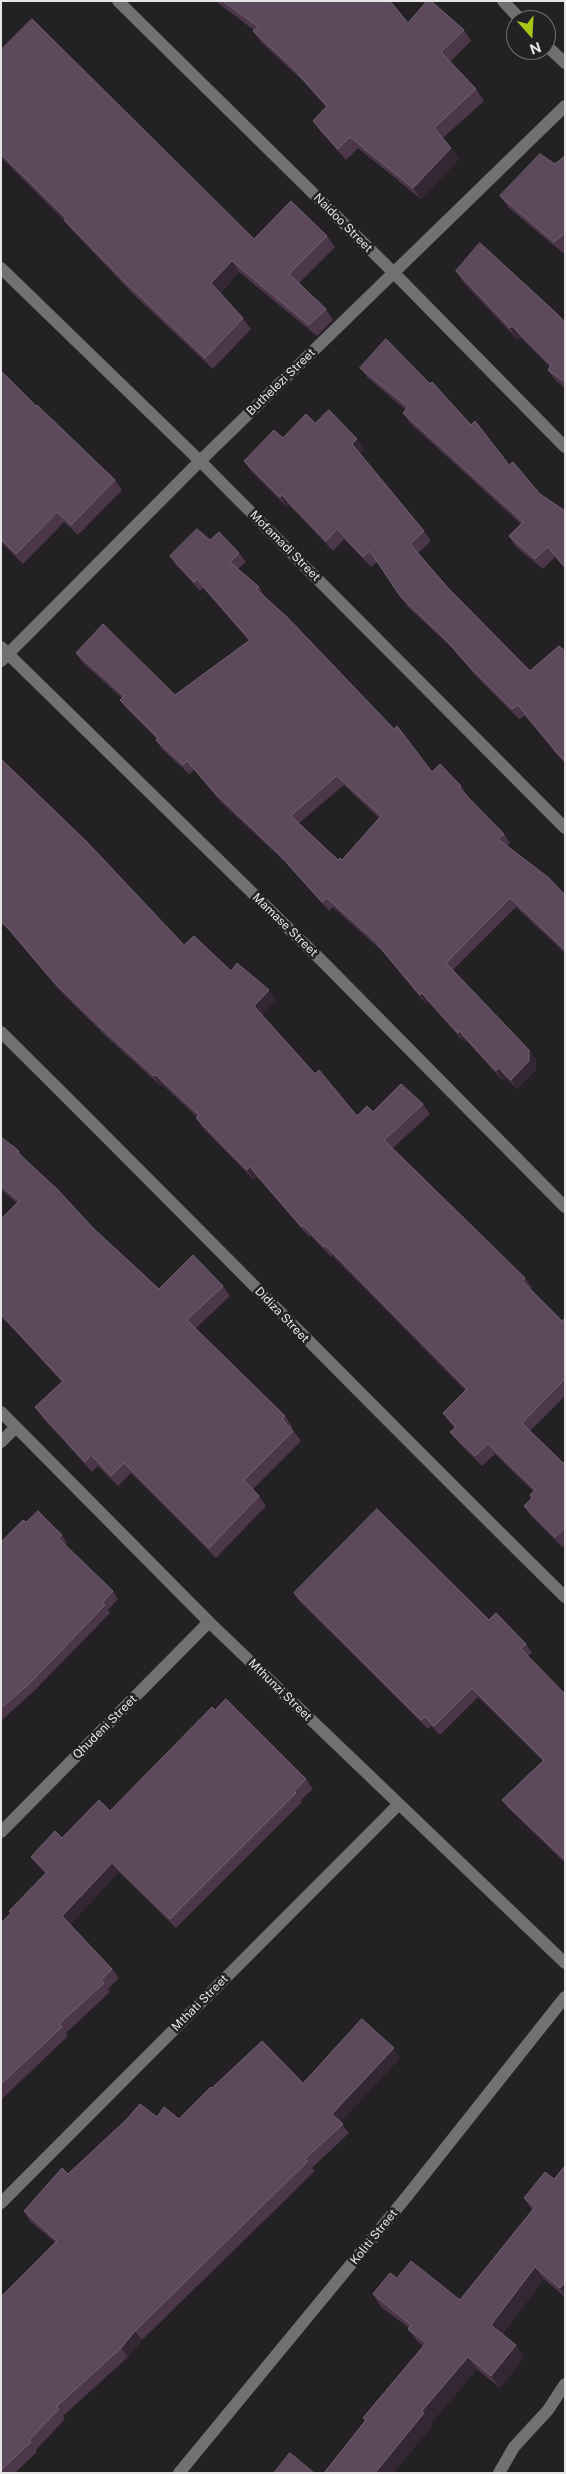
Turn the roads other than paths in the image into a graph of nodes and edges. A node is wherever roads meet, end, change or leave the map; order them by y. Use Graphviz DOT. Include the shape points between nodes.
graph roads {
  1 [pos="118,1"];
  2 [pos="503,1"];
  3 [pos="512,10"];
  4 [pos="565,106"];
  5 [pos="1,268"];
  6 [pos="394,273"];
  7 [pos="565,447"];
  8 [pos="200,461"];
  9 [pos="4,654"];
  10 [pos="565,828"];
  11 [pos="1,1032"];
  12 [pos="565,1207"];
  13 [pos="1,1412"];
  14 [pos="16,1427"];
  15 [pos="1,1442"];
  16 [pos="565,1597"];
  17 [pos="209,1622"];
  18 [pos="399,1804"];
  19 [pos="1,1832"];
  20 [pos="565,1963"];
  21 [pos="565,1997"];
  22 [pos="1,2203"];
  23 [pos="565,2384"];
  24 [pos="179,2473"];
  25 [pos="499,2473"];
  1 -- 6 [label="street, Naidoo Street"];
  2 -- 3 [label="street"];
  4 -- 6 [label="street, Buthelezi Street"];
  5 -- 8 [label="street, Mofamadi Street"];
  6 -- 7 [label="street, Naidoo Street"];
  6 -- 8 [label="street, Buthelezi Street"];
  8 -- 9 [label="street, Buthelezi Street"];
  8 -- 10 [label="street, Mofamadi Street"];
  9 -- 12 [label="street, Mamase Street" via="325,964"];
  11 -- 16 [label="street, Didiza Street"];
  13 -- 14 [label="street, Mthunzi Street"];
  14 -- 15 [label="street"];
  14 -- 17 [label="street, Mthunzi Street"];
  17 -- 18 [label="street, Mthunzi Street"];
  17 -- 19 [label="street, Qhudeni Street"];
  18 -- 20 [label="street, Mthunzi Street"];
  18 -- 22 [label="street, Mthati Street"];
  21 -- 24 [label="street, Koliti Street" via="408,2195"];
  23 -- 25 [label="street" via="548,2410 514,2447"];
}
